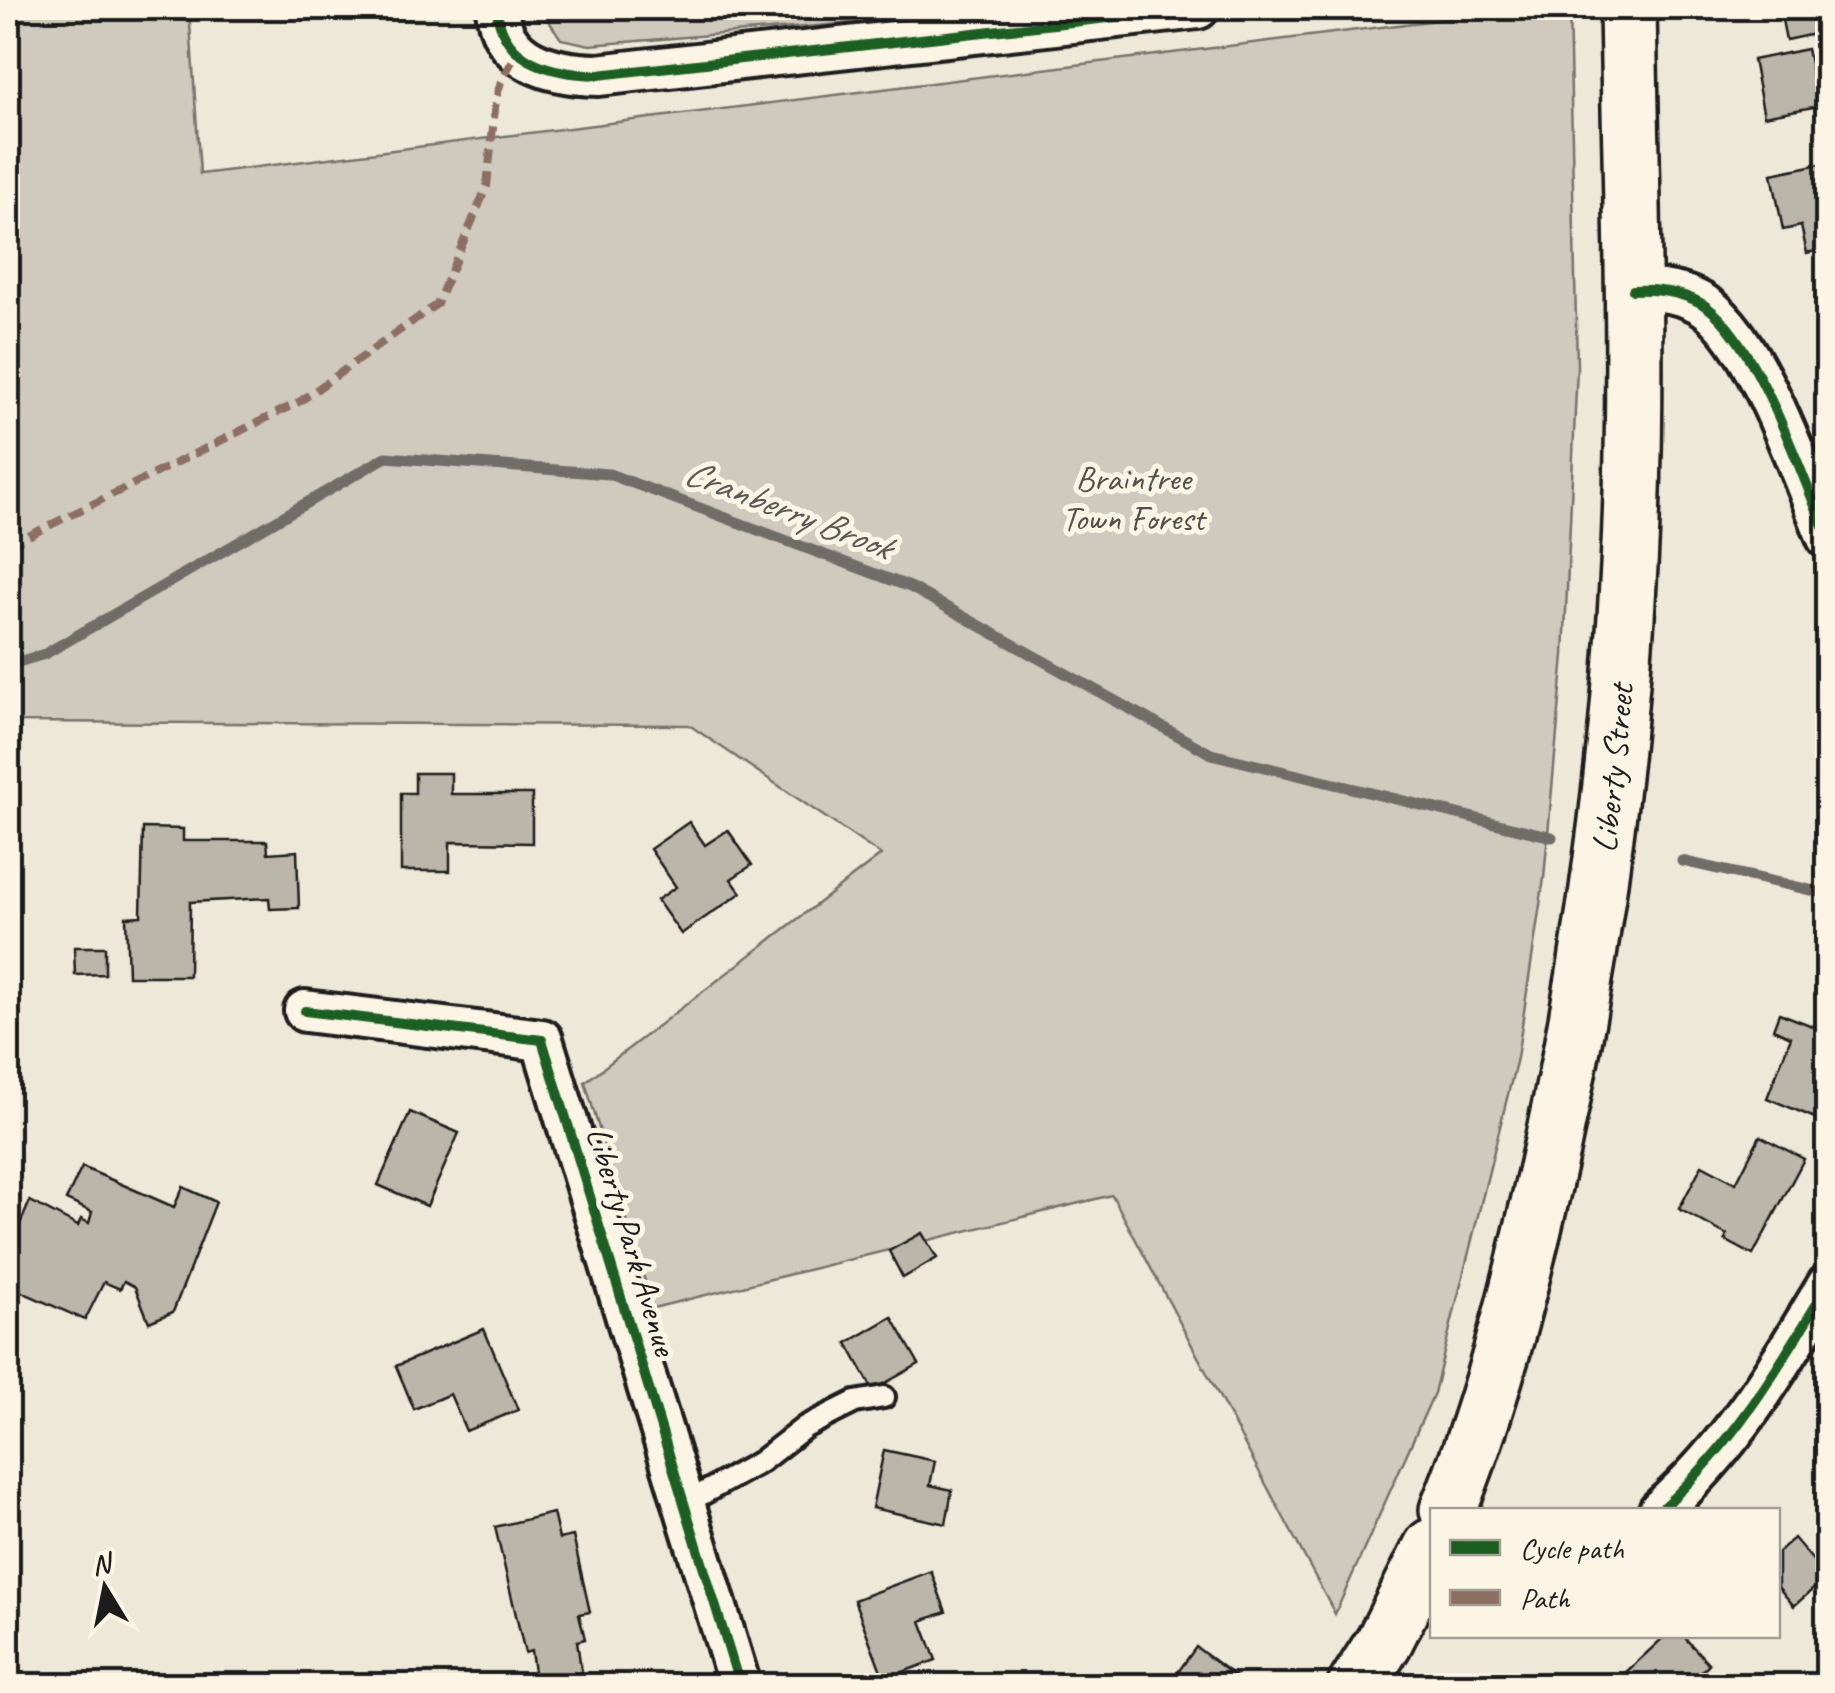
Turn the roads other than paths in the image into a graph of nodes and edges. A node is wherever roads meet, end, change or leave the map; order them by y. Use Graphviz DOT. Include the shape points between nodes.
graph roads {
  1 [pos="497,8"];
  2 [pos="1198,8"];
  3 [pos="1628,8"];
  4 [pos="1633,290"];
  5 [pos="1828,538"];
  6 [pos="304,1011"];
  7 [pos="1828,1285"];
  8 [pos="884,1397"];
  9 [pos="684,1504"];
  10 [pos="1449,1508"];
  11 [pos="1662,1508"];
  12 [pos="1429,1566"];
  13 [pos="740,1686"];
  14 [pos="1356,1686"];
  1 -- 2 [label="street" via="501,30 518,52 572,74"];
  3 -- 4 [label="main road, Liberty Street"];
  4 -- 5 [label="street" via="1688,297 1738,340"];
  4 -- 10 [label="main road, Liberty Street" via="1625,632 1590,936 1560,1112 1521,1278 1488,1400"];
  6 -- 9 [label="street, Liberty Park Avenue" via="542,1040"];
  7 -- 11 [label="street" via="1741,1425"];
  8 -- 9 [label="lane" via="855,1402 804,1427 760,1462"];
  9 -- 13 [label="street, Liberty Park Avenue"];
  12 -- 14 [label="main road"];
}
